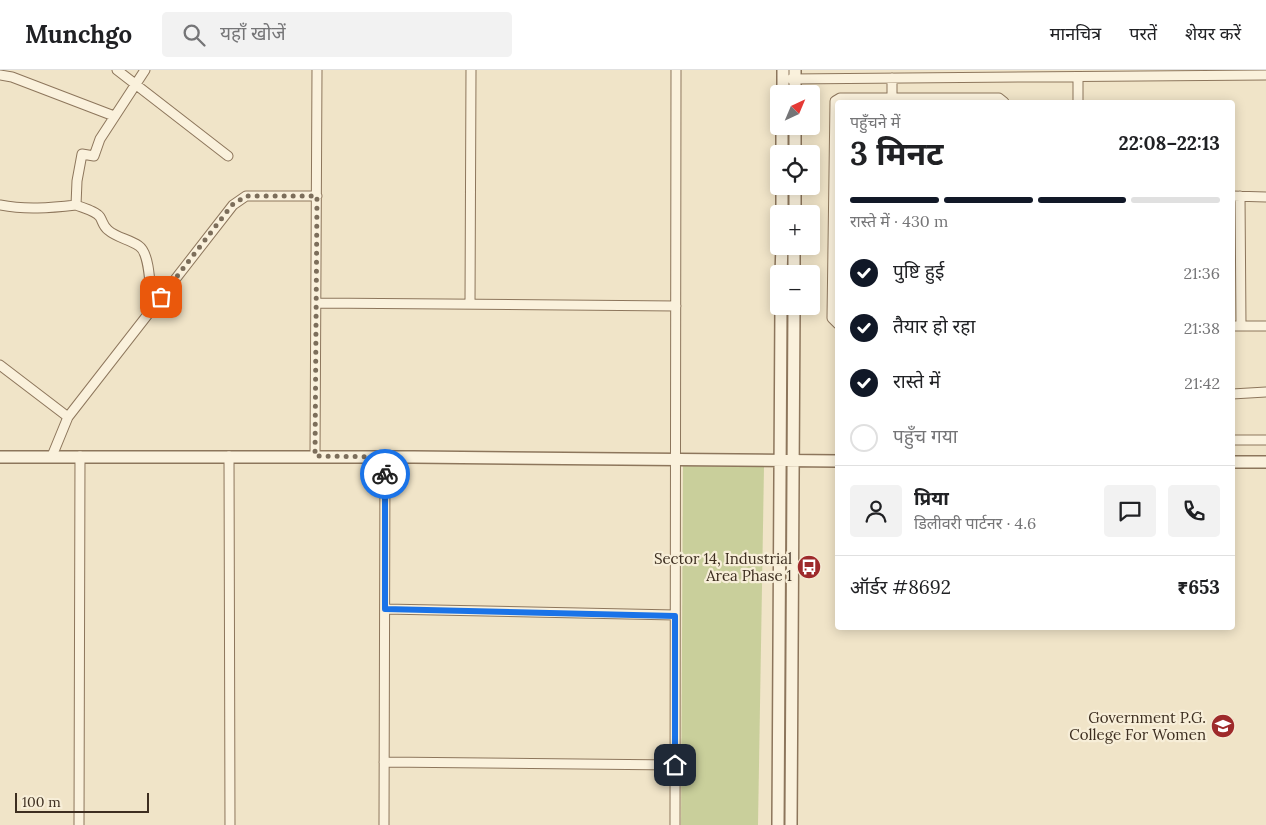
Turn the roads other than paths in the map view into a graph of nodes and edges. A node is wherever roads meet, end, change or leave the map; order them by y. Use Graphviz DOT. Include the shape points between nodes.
graph roads {
  1 [pos="117,70"];
  2 [pos="144,70"];
  3 [pos="318,70"];
  4 [pos="471,70"];
  5 [pos="676,70"];
  6 [pos="789,74"];
  7 [pos="0,75"];
  8 [pos="1266,75"];
  9 [pos="1078,76"];
  10 [pos="892,78"];
  11 [pos="136,85"];
  12 [pos="892,100"];
  13 [pos="1002,100"];
  14 [pos="1078,100"];
  15 [pos="114,116"];
  16 [pos="228,156"];
  17 [pos="835,168"];
  18 [pos="317,196"];
  19 [pos="1236,196"];
  20 [pos="1266,197"];
  21 [pos="0,204"];
  22 [pos="76,205"];
  23 [pos="835,248"];
  24 [pos="316,303"];
  25 [pos="470,304"];
  26 [pos="676,306"];
  27 [pos="152,308"];
  28 [pos="781,315"];
  29 [pos="794,315"];
  30 [pos="835,321"];
  31 [pos="1237,326"];
  32 [pos="1266,326"];
  33 [pos="0,365"];
  34 [pos="1266,392"];
  35 [pos="1235,394"];
  36 [pos="68,417"];
  37 [pos="1235,440"];
  38 [pos="1266,440"];
  39 [pos="52,456"];
  40 [pos="80,456"];
  41 [pos="228,456"];
  42 [pos="315,456"];
  43 [pos="0,457"];
  44 [pos="385,457"];
  45 [pos="676,460"];
  46 [pos="780,461"];
  47 [pos="793,461"];
  48 [pos="835,461"];
  49 [pos="1235,462"];
  50 [pos="1266,462"];
  51 [pos="385,609"];
  52 [pos="675,616"];
  53 [pos="384,762"];
  54 [pos="675,765"];
  55 [pos="79,825"];
  56 [pos="230,825"];
  57 [pos="384,825"];
  58 [pos="674,825"];
  59 [pos="778,825"];
  60 [pos="791,825"];
  1 -- 11 [label="street"];
  2 -- 11 [label="street"];
  3 -- 18 [label="street"];
  4 -- 25 [label="street"];
  5 -- 26 [label="street"];
  6 -- 10 [label="street"];
  7 -- 15 [label="street"];
  8 -- 9 [label="street"];
  9 -- 10 [label="street"];
  9 -- 14 [label="street"];
  10 -- 12 [label="street"];
  11 -- 15 [label="street"];
  11 -- 16 [label="street"];
  12 -- 13 [label="street"];
  12 -- 17 [label="street" via="835,100"];
  15 -- 22 [label="street" via="94,156 82,154"];
  17 -- 23 [label="street"];
  18 -- 24 [label="street"];
  18 -- 27 [label="street" via="246,196 232,205"];
  19 -- 20 [label="street"];
  19 -- 31 [label="street"];
  21 -- 22 [label="street" via="38,209"];
  22 -- 27 [label="street" via="100,217 108,230 142,248 149,273"];
  23 -- 30 [label="street" via="832,318"];
  24 -- 25 [label="street"];
  24 -- 42 [label="street"];
  25 -- 26 [label="street"];
  26 -- 45 [label="street"];
  27 -- 36 [label="street"];
  28 -- 46 [label="street"];
  29 -- 47 [label="street"];
  31 -- 32 [label="street"];
  33 -- 36 [label="street"];
  34 -- 35 [label="street"];
  36 -- 39 [label="street"];
  37 -- 38 [label="street"];
  39 -- 40 [label="street"];
  39 -- 43 [label="street"];
  40 -- 41 [label="street"];
  40 -- 55 [label="street"];
  41 -- 42 [label="street"];
  41 -- 56 [label="street"];
  42 -- 44 [label="street"];
  44 -- 45 [label="street"];
  44 -- 51 [label="street"];
  45 -- 46 [label="street"];
  45 -- 52 [label="street"];
  46 -- 47 [label="street"];
  46 -- 59 [label="street"];
  47 -- 48 [label="street"];
  47 -- 60 [label="street"];
  49 -- 50 [label="street"];
  51 -- 52 [label="street"];
  51 -- 53 [label="street"];
  52 -- 54 [label="street"];
  53 -- 54 [label="street"];
  53 -- 57 [label="street"];
  54 -- 58 [label="street"];
}
